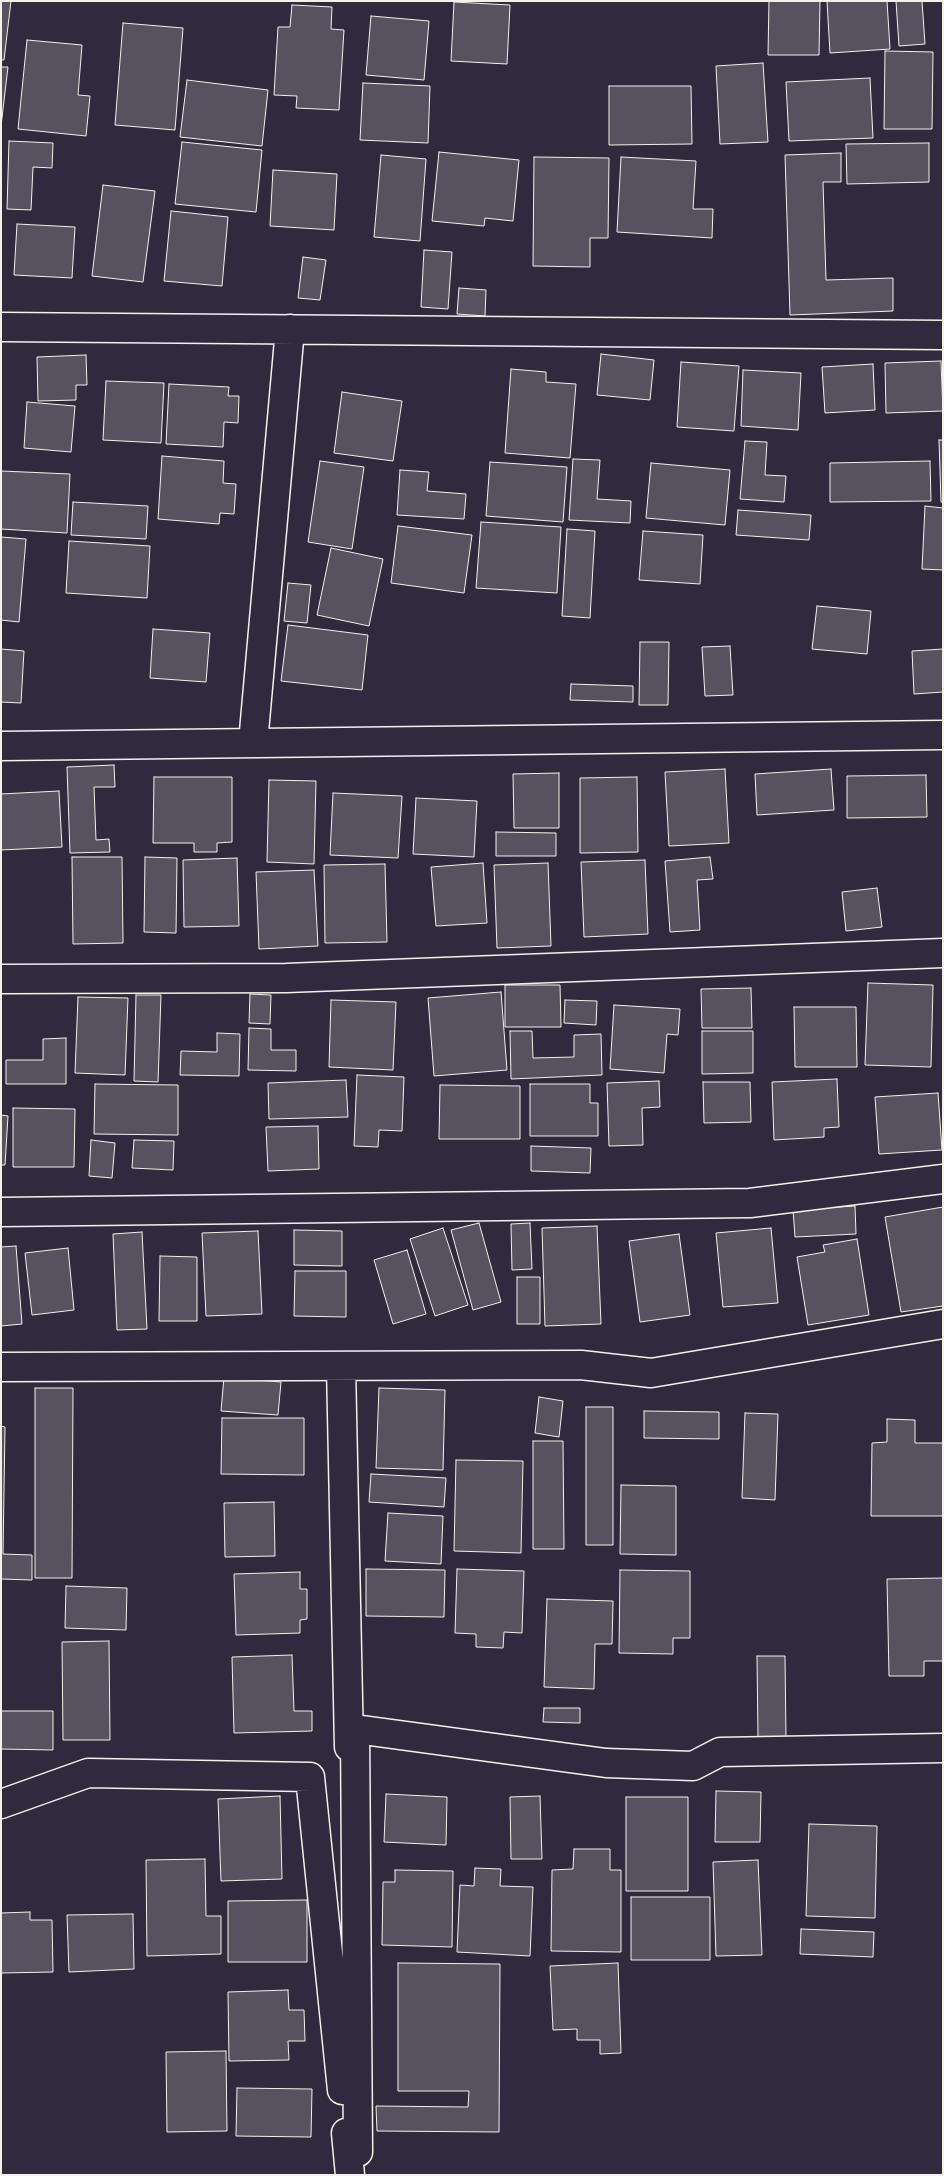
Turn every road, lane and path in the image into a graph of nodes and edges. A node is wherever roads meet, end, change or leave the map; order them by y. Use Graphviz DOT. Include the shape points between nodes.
graph roads {
  1 [pos="1,327"];
  2 [pos="290,329"];
  3 [pos="943,335"];
  4 [pos="943,735"];
  5 [pos="253,742"];
  6 [pos="1,746"];
  7 [pos="943,953"];
  8 [pos="1,980"];
  9 [pos="943,1179"];
  10 [pos="1,1212"];
  11 [pos="943,1324"];
  12 [pos="342,1366"];
  13 [pos="1,1367"];
  14 [pos="943,1748"];
  15 [pos="1,1804"];
  16 [pos="355,2167"];
  1 -- 2 [label="street"];
  2 -- 3 [label="street"];
  2 -- 5 [label="street"];
  4 -- 5 [label="street"];
  5 -- 6 [label="street"];
  7 -- 8 [label="street" via="286,978"];
  9 -- 10 [label="street" via="750,1203"];
  11 -- 12 [label="street" via="651,1373 581,1366"];
  12 -- 13 [label="street"];
  12 -- 16 [label="street"];
  14 -- 16 [label="street" via="720,1752 693,1766 616,1764 355,1729"];
  15 -- 16 [label="street" via="88,1773 310,1777"];
}
